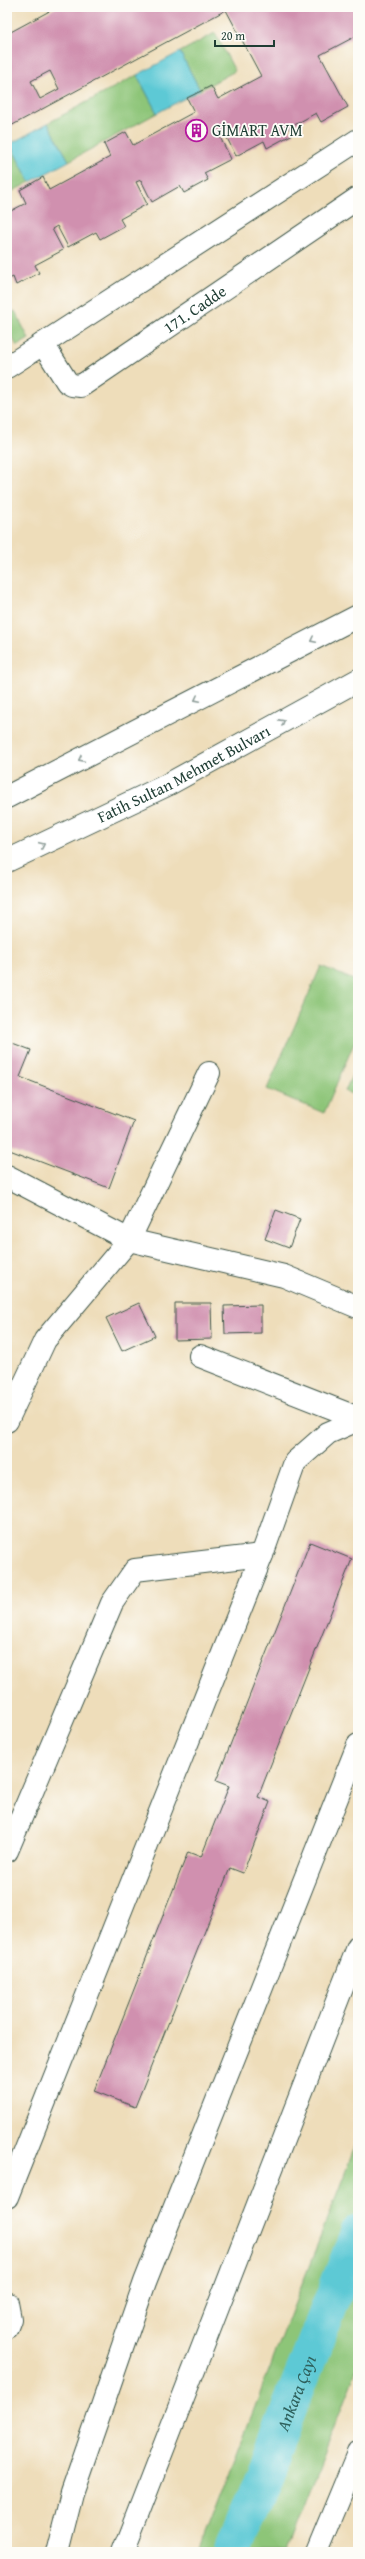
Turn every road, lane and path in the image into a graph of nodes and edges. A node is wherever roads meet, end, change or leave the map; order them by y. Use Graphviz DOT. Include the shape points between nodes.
graph roads {
  1 [pos="358,140"];
  2 [pos="358,198"];
  3 [pos="43,344"];
  4 [pos="7,368"];
  5 [pos="354,617"];
  6 [pos="358,680"];
  7 [pos="7,797"];
  8 [pos="7,861"];
  9 [pos="209,1073"];
  10 [pos="7,1176"];
  11 [pos="129,1240"];
  12 [pos="358,1307"];
  13 [pos="200,1356"];
  14 [pos="358,1419"];
  15 [pos="7,1421"];
  16 [pos="262,1555"];
  17 [pos="358,1745"];
  18 [pos="7,1850"];
  19 [pos="358,1947"];
  20 [pos="9,2189"];
  21 [pos="7,2303"];
  22 [pos="7,2327"];
  23 [pos="358,2453"];
  24 [pos="57,2552"];
  25 [pos="122,2552"];
  26 [pos="317,2552"];
  1 -- 3 [label="main road"];
  2 -- 3 [label="main road, 171. Cadde" via="81,386 67,382"];
  3 -- 4 [label="main road"];
  5 -- 7 [label="main road, one-way"];
  8 -- 6 [label="main road, Fatih Sultan Mehmet Bulvarı, one-way" via="167,785"];
  9 -- 11 [label="main road"];
  10 -- 11 [label="main road"];
  11 -- 12 [label="main road" via="284,1276"];
  11 -- 15 [label="main road" via="45,1340"];
  13 -- 14 [label="main road"];
  14 -- 16 [label="main road" via="328,1433 294,1462"];
  16 -- 18 [label="main road" via="135,1570 112,1603"];
  16 -- 20 [label="main road"];
  17 -- 24 [label="main road" via="145,2282 72,2493"];
  19 -- 25 [label="main road"];
  21 -- 22 [label="main road" via="10,2319"];
  23 -- 26 [label="main road"];
}
